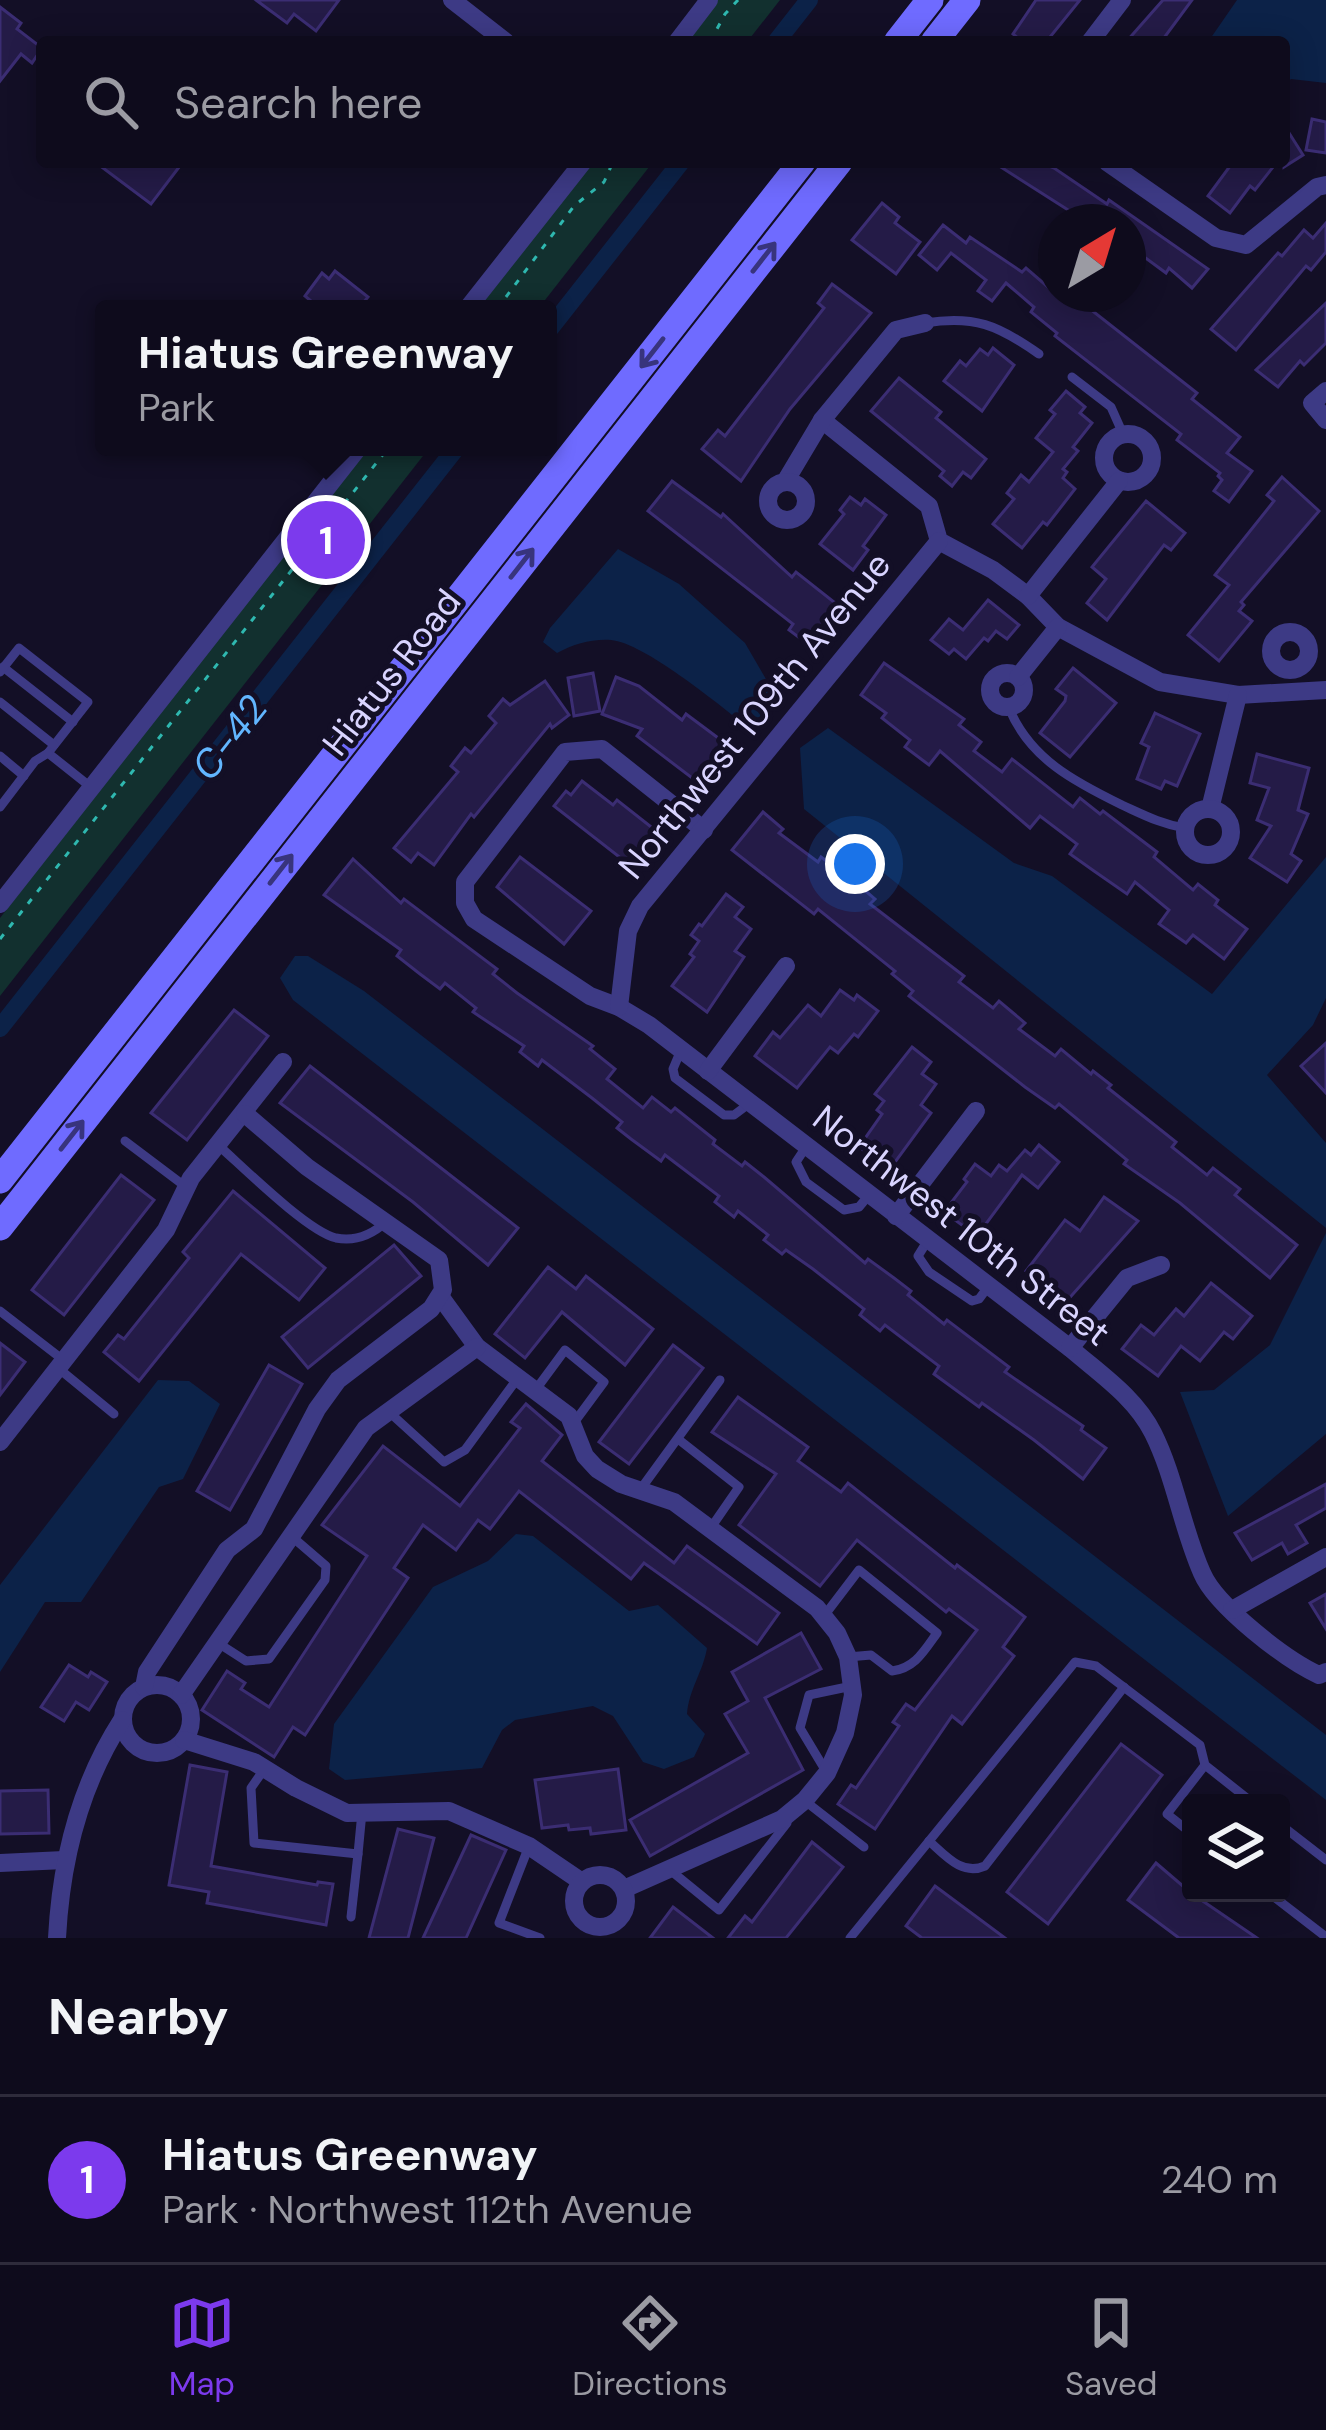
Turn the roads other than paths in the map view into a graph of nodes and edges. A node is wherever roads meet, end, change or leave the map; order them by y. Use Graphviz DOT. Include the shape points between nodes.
graph roads {
  1 [pos="452,0"];
  2 [pos="710,0"];
  3 [pos="930,0"];
  4 [pos="967,0"];
  5 [pos="1122,0"];
  6 [pos="498,36"];
  7 [pos="681,36"];
  8 [pos="902,36"];
  9 [pos="939,36"];
  10 [pos="1095,36"];
  11 [pos="578,168"];
  12 [pos="797,168"];
  13 [pos="834,168"];
  14 [pos="1116,168"];
  15 [pos="1326,185"];
  16 [pos="474,300"];
  17 [pos="925,323"];
  18 [pos="1039,354"];
  19 [pos="1072,377"];
  20 [pos="1326,391"];
  21 [pos="1326,420"];
  22 [pos="822,421"];
  23 [pos="1124,434"];
  24 [pos="352,456"];
  25 [pos="1119,481"];
  26 [pos="784,482"];
  27 [pos="938,541"];
  28 [pos="1028,596"];
  29 [pos="1058,627"];
  30 [pos="2,670"];
  31 [pos="1018,677"];
  32 [pos="1326,690"];
  33 [pos="1238,695"];
  34 [pos="0,702"];
  35 [pos="1009,708"];
  36 [pos="73,722"];
  37 [pos="51,749"];
  38 [pos="0,756"];
  39 [pos="24,776"];
  40 [pos="92,788"];
  41 [pos="0,807"];
  42 [pos="1210,809"];
  43 [pos="1185,828"];
  44 [pos="704,830"];
  45 [pos="4,892"];
  46 [pos="186,944"];
  47 [pos="209,962"];
  48 [pos="786,966"];
  49 [pos="620,1007"];
  50 [pos="681,1050"];
  51 [pos="284,1062"];
  52 [pos="708,1071"];
  53 [pos="750,1103"];
  54 [pos="976,1111"];
  55 [pos="245,1114"];
  56 [pos="125,1142"];
  57 [pos="218,1145"];
  58 [pos="806,1147"];
  59 [pos="0,1180"];
  60 [pos="186,1187"];
  61 [pos="869,1195"];
  62 [pos="896,1216"];
  63 [pos="387,1221"];
  64 [pos="0,1227"];
  65 [pos="1162,1265"];
  66 [pos="440,1296"];
  67 [pos="0,1311"];
  68 [pos="477,1347"];
  69 [pos="1070,1348"];
  70 [pos="61,1364"];
  71 [pos="517,1379"];
  72 [pos="720,1380"];
  73 [pos="534,1392"];
  74 [pos="388,1412"];
  75 [pos="114,1414"];
  76 [pos="572,1424"];
  77 [pos="678,1439"];
  78 [pos="0,1442"];
  79 [pos="640,1490"];
  80 [pos="710,1529"];
  81 [pos="290,1535"];
  82 [pos="1326,1557"];
  83 [pos="1232,1610"];
  84 [pos="824,1616"];
  85 [pos="217,1642"];
  86 [pos="848,1657"];
  87 [pos="1326,1672"];
  88 [pos="852,1686"];
  89 [pos="144,1687"];
  90 [pos="1124,1687"];
  91 [pos="181,1695"];
  92 [pos="122,1720"];
  93 [pos="184,1740"];
  94 [pos="1205,1765"];
  95 [pos="265,1768"];
  96 [pos="827,1773"];
  97 [pos="1183,1794"];
  98 [pos="1242,1794"];
  99 [pos="1182,1795"];
  100 [pos="805,1800"];
  101 [pos="362,1812"];
  102 [pos="1182,1826"];
  103 [pos="1290,1832"];
  104 [pos="929,1841"];
  105 [pos="529,1846"];
  106 [pos="864,1847"];
  107 [pos="358,1854"];
  108 [pos="64,1860"];
  109 [pos="1326,1860"];
  110 [pos="0,1863"];
  111 [pos="670,1870"];
  112 [pos="582,1882"];
  113 [pos="624,1889"];
  114 [pos="1281,1902"];
  115 [pos="351,1917"];
  116 [pos="605,1933"];
  117 [pos="1326,1936"];
  118 [pos="57,1938"];
  119 [pos="540,1938"];
  120 [pos="850,1938"];
  1 -- 6 [label="street"];
  2 -- 7 [label="street"];
  3 -- 8 [label="main road"];
  4 -- 9 [label="main road"];
  5 -- 10 [label="street"];
  11 -- 16 [label="street"];
  12 -- 46 [label="main road, Hiatus Road, one-way"];
  47 -- 13 [label="main road, Hiatus Road, one-way"];
  14 -- 15 [label="street" via="1216,238 1246,244"];
  17 -- 18 [label="lane" via="984,323"];
  17 -- 22 [label="street" via="896,330"];
  19 -- 23 [label="lane" via="1111,407"];
  20 -- 21 [label="street" via="1312,403"];
  22 -- 26 [label="street"];
  22 -- 27 [label="street" via="929,506"];
  23 -- 25 [label="street" via="1103,455"];
  23 -- 25 [label="street" via="1146,442 1153,457 1142,478"];
  24 -- 40 [label="street"];
  25 -- 28 [label="street"];
  27 -- 28 [label="street"];
  27 -- 44 [label="street, Northwest 109th Avenue"];
  28 -- 29 [label="street"];
  29 -- 31 [label="street"];
  29 -- 33 [label="street" via="1160,682"];
  30 -- 36 [label="lane"];
  30 -- 36 [label="lane" via="19,648 88,702"];
  31 -- 35 [label="street" via="1024,693"];
  31 -- 35 [label="street" via="1005,673 991,683 993,700"];
  32 -- 33 [label="street" via="1291,680"];
  33 -- 42 [label="street"];
  34 -- 37 [label="lane"];
  35 -- 43 [label="lane" via="1026,740 1073,781 1158,824"];
  36 -- 37 [label="lane"];
  37 -- 39 [label="lane"];
  37 -- 40 [label="lane"];
  38 -- 39 [label="lane"];
  39 -- 41 [label="lane"];
  40 -- 45 [label="street"];
  42 -- 43 [label="street"];
  42 -- 43 [label="street" via="1231,831 1222,851 1191,849"];
  44 -- 49 [label="street, Northwest 109th Avenue" via="640,906 628,932"];
  44 -- 49 [label="street, Northwest 10th Street" via="602,749 565,752 465,882 474,919"];
  46 -- 47 [label="lane"];
  46 -- 59 [label="main road, Hiatus Road"];
  64 -- 47 [label="main road, Hiatus Road, one-way"];
  48 -- 52 [label="street"];
  49 -- 50 [label="street, Northwest 10th Street"];
  50 -- 52 [label="street, Northwest 10th Street"];
  50 -- 53 [label="lane" via="676,1078 724,1115"];
  51 -- 55 [label="street"];
  52 -- 53 [label="street, Northwest 10th Street"];
  53 -- 58 [label="street, Northwest 10th Street"];
  54 -- 62 [label="street"];
  55 -- 57 [label="street"];
  55 -- 63 [label="street"];
  56 -- 60 [label="lane"];
  57 -- 60 [label="street"];
  57 -- 63 [label="lane" via="334,1238 375,1233"];
  58 -- 61 [label="street, Northwest 10th Street"];
  58 -- 61 [label="lane" via="796,1162 806,1183 844,1210"];
  60 -- 70 [label="street" via="166,1230"];
  61 -- 62 [label="street, Northwest 10th Street"];
  62 -- 69 [label="street, Northwest 10th Street"];
  63 -- 66 [label="street" via="439,1260"];
  65 -- 69 [label="street" via="1126,1278"];
  66 -- 68 [label="street"];
  66 -- 89 [label="street" via="338,1380 254,1528 221,1558"];
  67 -- 70 [label="lane"];
  68 -- 71 [label="street"];
  68 -- 74 [label="street"];
  69 -- 83 [label="street, Northwest 10th Street" via="1135,1405 1154,1435 1203,1578"];
  70 -- 75 [label="lane"];
  70 -- 78 [label="street"];
  71 -- 73 [label="street"];
  71 -- 74 [label="lane" via="465,1450 444,1462"];
  72 -- 77 [label="lane"];
  73 -- 76 [label="street"];
  73 -- 76 [label="lane" via="565,1350 604,1382"];
  74 -- 81 [label="street" via="366,1428"];
  76 -- 79 [label="street" via="596,1469"];
  77 -- 79 [label="lane"];
  77 -- 80 [label="lane" via="739,1487"];
  79 -- 80 [label="street" via="674,1502"];
  80 -- 84 [label="street"];
  81 -- 85 [label="street"];
  81 -- 85 [label="lane" via="328,1573 276,1653 256,1663"];
  82 -- 83 [label="street"];
  83 -- 87 [label="street, Northwest 10th Street" via="1300,1666"];
  84 -- 86 [label="street"];
  84 -- 86 [label="lane" via="860,1570 937,1633 902,1670 871,1655"];
  85 -- 91 [label="street"];
  86 -- 88 [label="street"];
  88 -- 96 [label="street" via="845,1733"];
  88 -- 96 [label="lane" via="809,1694 800,1729"];
  89 -- 91 [label="street" via="164,1685"];
  89 -- 92 [label="street" via="128,1700"];
  90 -- 94 [label="lane" via="1200,1744"];
  90 -- 104 [label="lane" via="1075,1662"];
  90 -- 104 [label="lane" via="985,1866 961,1867"];
  91 -- 93 [label="street" via="191,1717"];
  92 -- 93 [label="street" via="129,1740 146,1752"];
  92 -- 108 [label="street"];
  93 -- 95 [label="street"];
  94 -- 97 [label="lane"];
  94 -- 98 [label="lane"];
  95 -- 101 [label="street" via="347,1813"];
  95 -- 107 [label="lane" via="250,1788 254,1843"];
  96 -- 100 [label="street"];
  99 -- 102 [label="lane" via="1167,1814"];
  100 -- 106 [label="lane"];
  100 -- 111 [label="street" via="782,1819"];
  100 -- 111 [label="lane" via="718,1910"];
  101 -- 105 [label="street" via="449,1811"];
  101 -- 107 [label="lane"];
  103 -- 109 [label="lane"];
  104 -- 120 [label="lane"];
  105 -- 112 [label="street"];
  105 -- 119 [label="lane" via="499,1923"];
  107 -- 115 [label="lane"];
  108 -- 110 [label="street"];
  108 -- 118 [label="street"];
  111 -- 113 [label="street"];
  112 -- 113 [label="street" via="607,1876"];
  112 -- 116 [label="street" via="574,1897 578,1915"];
  113 -- 116 [label="street" via="626,1907"];
  114 -- 117 [label="lane"];
}
